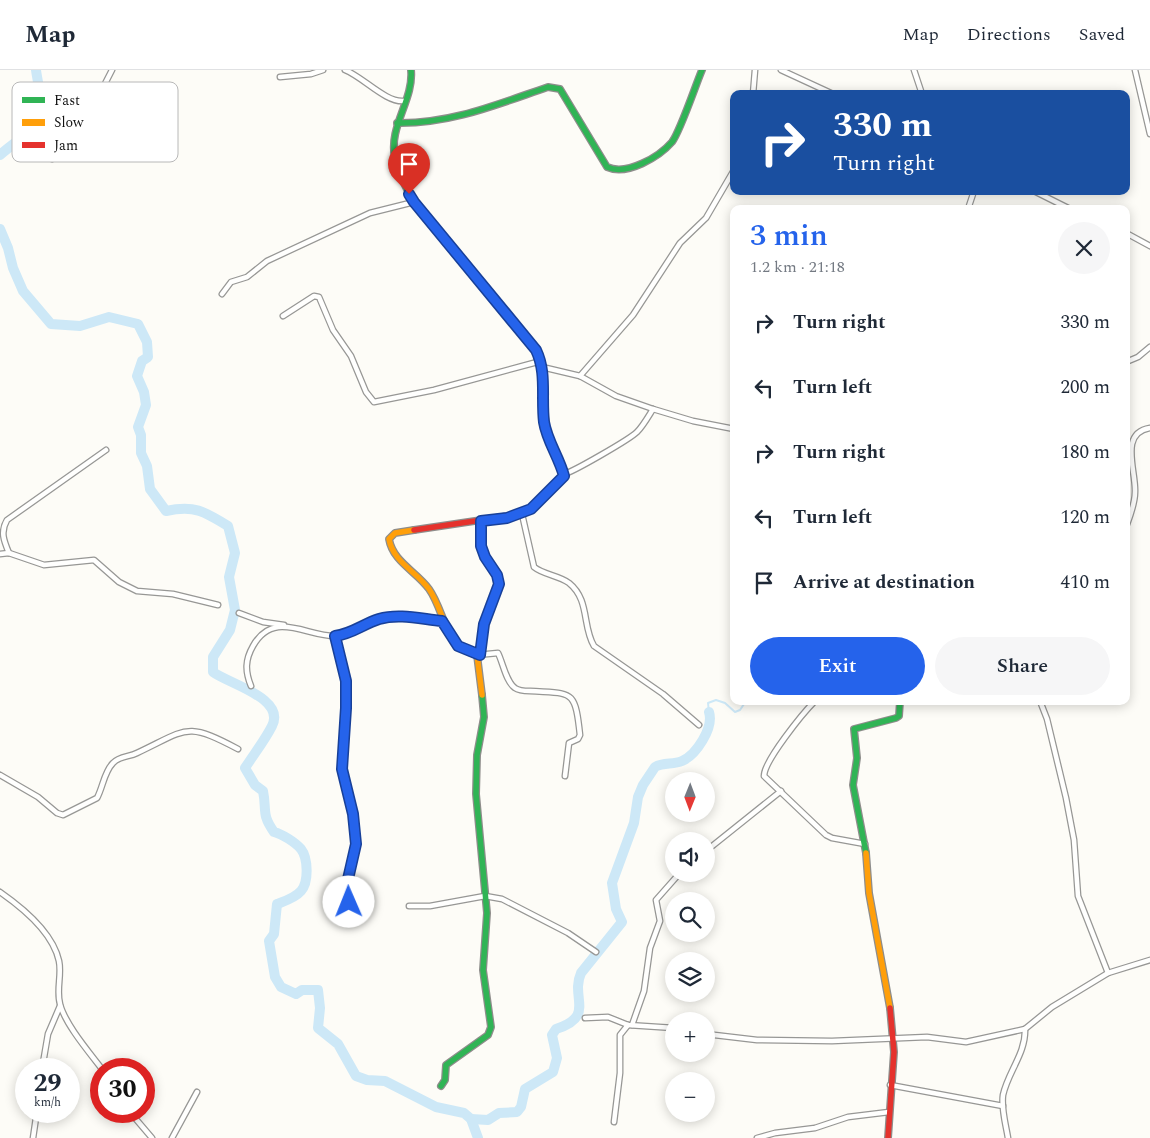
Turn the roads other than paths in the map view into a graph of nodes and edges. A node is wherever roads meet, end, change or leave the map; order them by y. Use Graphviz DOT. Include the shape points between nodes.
graph roads {
  1 [pos="112,70"];
  2 [pos="323,70"];
  3 [pos="345,70"];
  4 [pos="411,70"];
  5 [pos="702,70"];
  6 [pos="755,70"];
  7 [pos="781,70"];
  8 [pos="914,70"];
  9 [pos="1135,70"];
  10 [pos="280,77"];
  11 [pos="106,82"];
  12 [pos="918,85"];
  13 [pos="753,90"];
  14 [pos="824,90"];
  15 [pos="917,90"];
  16 [pos="920,90"];
  17 [pos="404,101"];
  18 [pos="397,123"];
  19 [pos="1150,134"];
  20 [pos="730,177"];
  21 [pos="1042,195"];
  22 [pos="414,202"];
  23 [pos="1062,205"];
  24 [pos="1130,235"];
  25 [pos="1150,246"];
  26 [pos="222,294"];
  27 [pos="283,316"];
  28 [pos="1150,347"];
  29 [pos="1130,361"];
  30 [pos="541,364"];
  31 [pos="580,376"];
  32 [pos="653,409"];
  33 [pos="730,428"];
  34 [pos="1150,428"];
  35 [pos="106,450"];
  36 [pos="564,474"];
  37 [pos="1130,513"];
  38 [pos="522,514"];
  39 [pos="481,521"];
  40 [pos="9,553"];
  41 [pos="0,554"];
  42 [pos="218,605"];
  43 [pos="239,613"];
  44 [pos="442,621"];
  45 [pos="293,627"];
  46 [pos="335,636"];
  47 [pos="478,655"];
  48 [pos="250,686"];
  49 [pos="812,705"];
  50 [pos="900,705"];
  51 [pos="1042,705"];
  52 [pos="698,725"];
  53 [pos="238,749"];
  54 [pos="0,775"];
  55 [pos="565,776"];
  56 [pos="781,791"];
  57 [pos="715,844"];
  58 [pos="865,844"];
  59 [pos="672,882"];
  60 [pos="0,892"];
  61 [pos="486,896"];
  62 [pos="410,906"];
  63 [pos="353,916"];
  64 [pos="596,952"];
  65 [pos="1150,960"];
  66 [pos="1108,974"];
  67 [pos="60,1006"];
  68 [pos="585,1018"];
  69 [pos="630,1025"];
  70 [pos="665,1027"];
  71 [pos="893,1028"];
  72 [pos="1025,1029"];
  73 [pos="715,1035"];
  74 [pos="904,1038"];
  75 [pos="894,1039"];
  76 [pos="44,1058"];
  77 [pos="94,1058"];
  78 [pos="890,1085"];
  79 [pos="441,1086"];
  80 [pos="196,1092"];
  81 [pos="1003,1106"];
  82 [pos="888,1112"];
  83 [pos="614,1122"];
  84 [pos="35,1123"];
  85 [pos="139,1123"];
  86 [pos="33,1138"];
  87 [pos="152,1138"];
  88 [pos="172,1138"];
  89 [pos="757,1138"];
  90 [pos="888,1138"];
  91 [pos="1008,1138"];
  1 -- 11 [label="street"];
  2 -- 10 [label="street"];
  3 -- 17 [label="street" via="394,102"];
  4 -- 17 [label="street" via="412,81"];
  5 -- 18 [label="street" via="673,141 651,158 626,168 614,170 607,167 565,95 554,87 450,119"];
  6 -- 13 [label="street"];
  7 -- 14 [label="street"];
  8 -- 12 [label="street"];
  9 -- 19 [label="street"];
  12 -- 15 [label="street"];
  12 -- 16 [label="street"];
  17 -- 18 [label="street"];
  18 -- 22 [label="street" via="395,159"];
  20 -- 31 [label="street" via="706,218 680,243 633,315"];
  21 -- 23 [label="street"];
  22 -- 26 [label="street" via="370,212 267,261 247,277 231,282"];
  22 -- 30 [label="street" via="527,338"];
  24 -- 25 [label="street"];
  27 -- 30 [label="street" via="314,296 319,297 333,330 374,402"];
  28 -- 29 [label="street"];
  30 -- 31 [label="street"];
  30 -- 36 [label="street" via="547,436"];
  31 -- 32 [label="street" via="610,393"];
  32 -- 33 [label="street"];
  32 -- 36 [label="street" via="630,437"];
  34 -- 37 [label="street" via="1135,434 1131,442 1136,492"];
  35 -- 40 [label="street" via="7,520 2,535"];
  36 -- 38 [label="street" via="564,478 542,500"];
  38 -- 39 [label="street"];
  38 -- 52 [label="street" via="534,567 570,584 579,595 594,646 663,694"];
  39 -- 44 [label="street" via="395,533 389,540 397,557 430,590"];
  39 -- 47 [label="street" via="481,546 499,584 484,624"];
  40 -- 41 [label="street"];
  40 -- 42 [label="street" via="44,565 94,560 119,582 137,590 173,594"];
  43 -- 45 [label="street" via="263,622"];
  44 -- 46 [label="street" via="389,617 346,635"];
  44 -- 47 [label="street" via="458,646"];
  45 -- 46 [label="street"];
  45 -- 48 [label="street" via="265,631 257,639 246,666"];
  46 -- 63 [label="street" via="346,681 342,769 355,830 356,844 348,879"];
  47 -- 55 [label="street" via="498,654 511,684 519,690 560,692 571,697 580,734 578,739 569,743"];
  47 -- 61 [label="street" via="484,717 477,755 476,794"];
  49 -- 56 [label="street" via="767,764 764,776"];
  50 -- 58 [label="street" via="896,718 854,729 857,758 853,785"];
  51 -- 66 [label="street" via="1066,798 1074,840 1078,896"];
  53 -- 54 [label="street" via="200,730 174,735 119,758 109,767 97,798 63,816"];
  56 -- 57 [label="street"];
  56 -- 58 [label="street" via="826,835"];
  58 -- 71 [label="street" via="868,893"];
  59 -- 69 [label="street" via="656,900 660,921 650,948 644,990"];
  60 -- 67 [label="street" via="52,942 60,963"];
  61 -- 62 [label="street" via="430,906"];
  61 -- 64 [label="street" via="518,907"];
  61 -- 79 [label="street" via="483,970 491,1027 488,1035 446,1065 445,1080"];
  65 -- 66 [label="street"];
  66 -- 72 [label="street" via="1052,1007"];
  67 -- 76 [label="street" via="48,1034"];
  67 -- 77 [label="street"];
  68 -- 69 [label="street" via="608,1018"];
  69 -- 70 [label="street"];
  69 -- 83 [label="street" via="620,1035 620,1073"];
  71 -- 74 [label="street"];
  71 -- 75 [label="street"];
  72 -- 74 [label="street" via="966,1042 937,1037"];
  72 -- 81 [label="street" via="1025,1045 1011,1071"];
  73 -- 75 [label="street" via="757,1040"];
  74 -- 75 [label="street"];
  75 -- 78 [label="street"];
  78 -- 81 [label="street"];
  78 -- 82 [label="street"];
  80 -- 88 [label="street"];
  81 -- 91 [label="street"];
  82 -- 89 [label="street"];
  82 -- 90 [label="street"];
  84 -- 86 [label="street"];
  85 -- 87 [label="street"];
}
